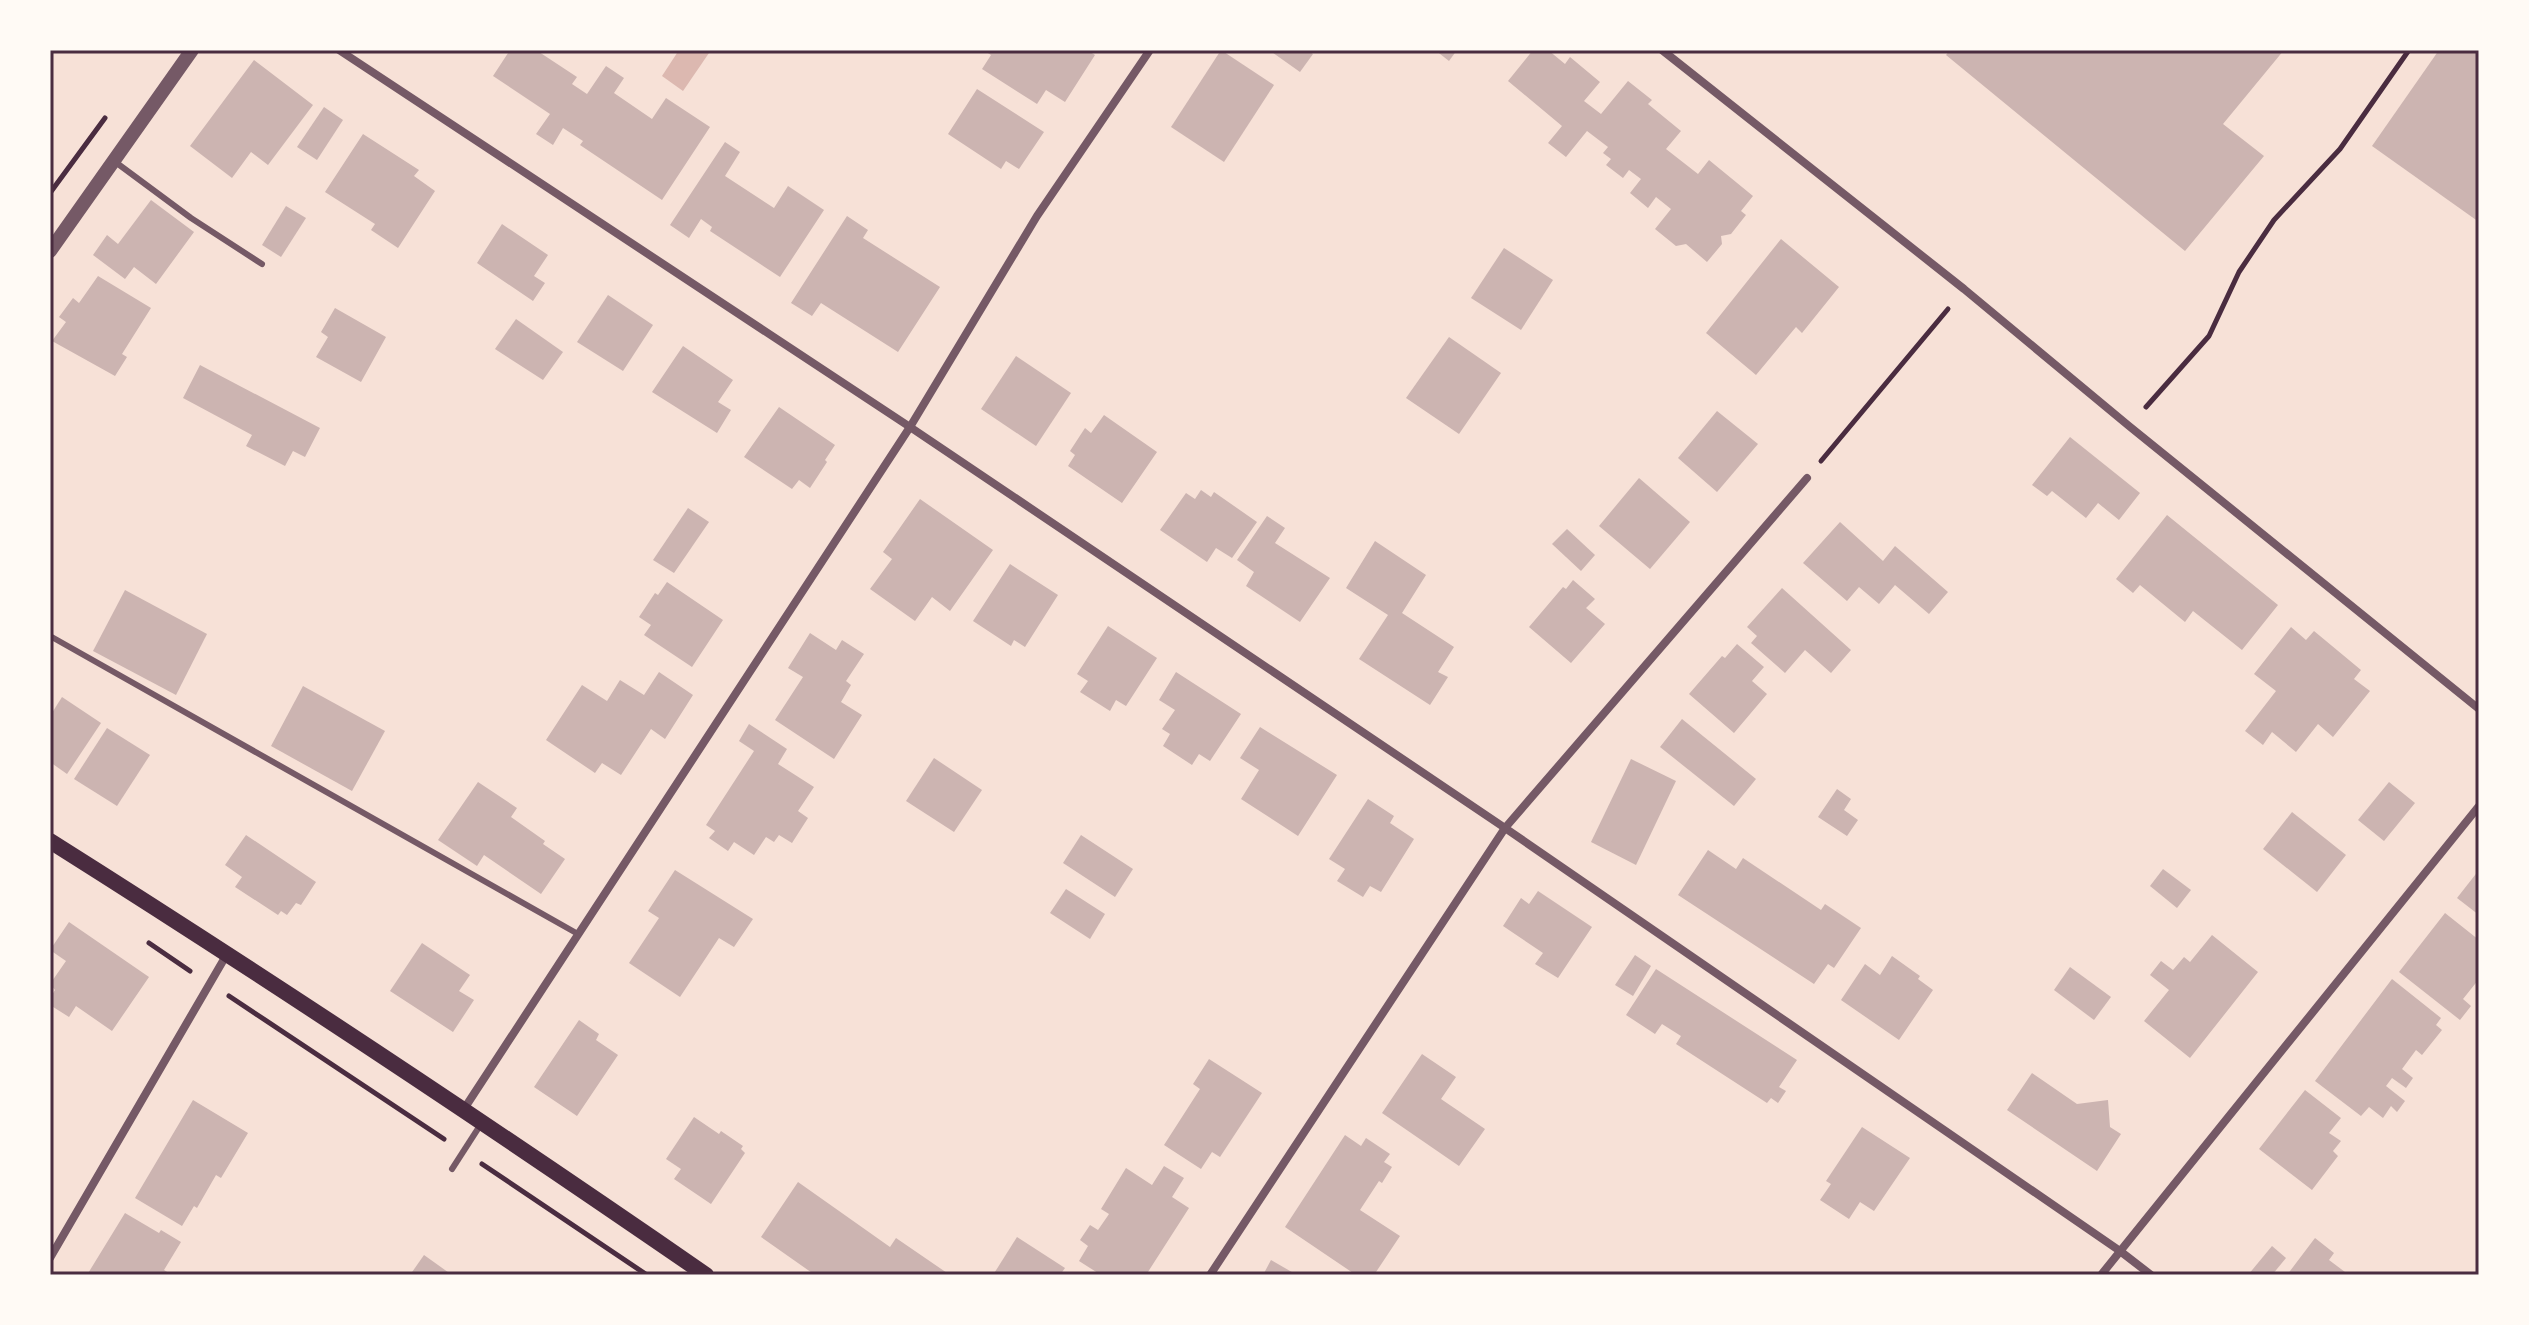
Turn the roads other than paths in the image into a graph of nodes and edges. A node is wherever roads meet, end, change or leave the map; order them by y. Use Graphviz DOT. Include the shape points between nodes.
graph roads {
  1 [pos="192,50"];
  2 [pos="339,50"];
  3 [pos="1150,50"];
  4 [pos="1662,50"];
  5 [pos="114,161"];
  6 [pos="50,251"];
  7 [pos="262,264"];
  8 [pos="910,427"];
  9 [pos="1807,478"];
  10 [pos="50,636"];
  11 [pos="2479,709"];
  12 [pos="2479,806"];
  13 [pos="1505,828"];
  14 [pos="50,841"];
  15 [pos="578,934"];
  16 [pos="228,953"];
  17 [pos="464,1109"];
  18 [pos="482,1121"];
  19 [pos="452,1169"];
  20 [pos="2120,1251"];
  21 [pos="50,1258"];
  22 [pos="706,1275"];
  23 [pos="1210,1275"];
  24 [pos="2101,1275"];
  25 [pos="2151,1275"];
  1 -- 5 [label="street"];
  2 -- 8 [label="street"];
  3 -- 8 [label="street" via="1037,216"];
  4 -- 11 [label="street"];
  5 -- 6 [label="street"];
  5 -- 7 [label="lane"];
  8 -- 13 [label="street"];
  8 -- 15 [label="street"];
  9 -- 13 [label="street"];
  10 -- 15 [label="lane"];
  12 -- 20 [label="street"];
  13 -- 20 [label="street"];
  13 -- 23 [label="street"];
  14 -- 16 [label="main road"];
  15 -- 17 [label="street"];
  16 -- 17 [label="main road"];
  16 -- 21 [label="street"];
  17 -- 18 [label="main road"];
  18 -- 19 [label="lane"];
  18 -- 22 [label="main road"];
  20 -- 24 [label="street"];
  20 -- 25 [label="street"];
}
